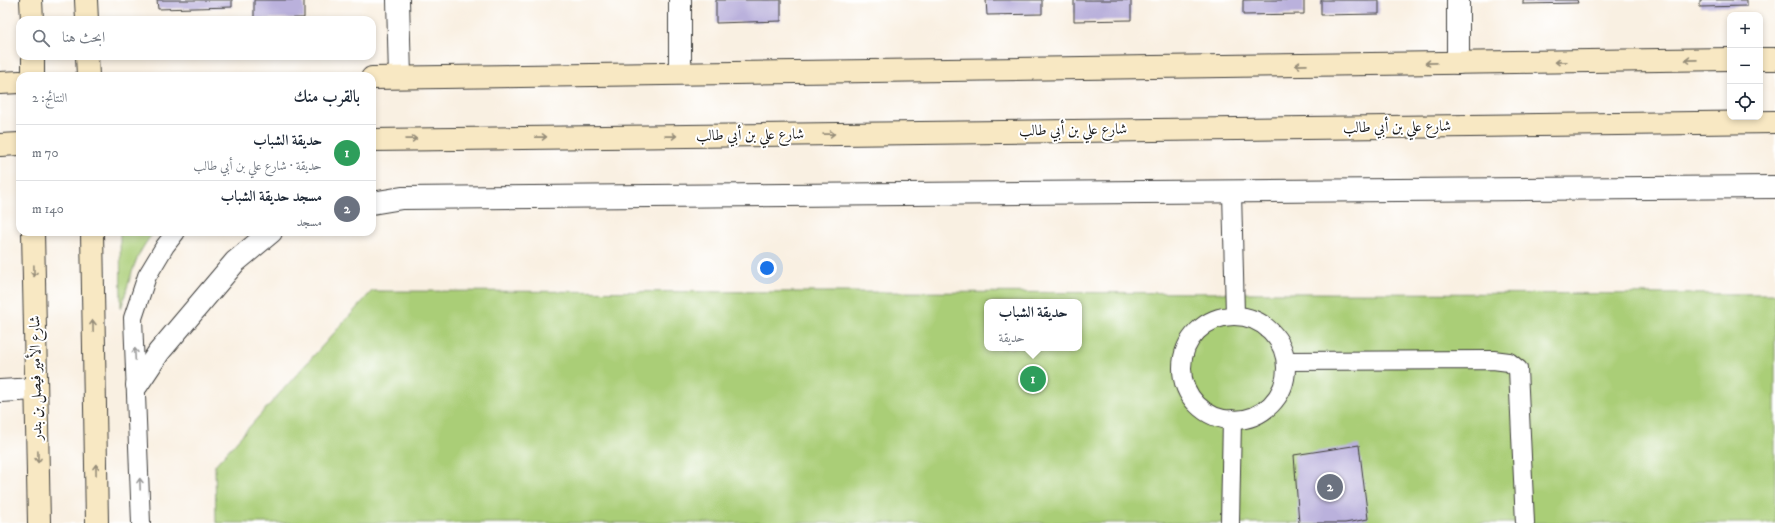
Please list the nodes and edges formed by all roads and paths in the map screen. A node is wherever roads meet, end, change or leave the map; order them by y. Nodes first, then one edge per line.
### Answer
1 (32, 0) edge
2 (86, 0) edge
3 (398, 0) edge
4 (680, 0) edge
5 (1458, 0) edge
6 (32, 16) edge
7 (87, 16) edge
8 (1727, 59) edge
9 (1763, 59) edge
10 (1775, 59) edge
11 (1458, 63) junction
12 (680, 73) junction
13 (16, 77) edge
14 (400, 77) junction
15 (376, 78) edge
16 (0, 83) edge
17 (1775, 122) edge
18 (376, 140) edge
19 (16, 144) edge
20 (0, 145) edge
21 (1775, 187) edge
22 (1232, 192) junction
23 (376, 202) edge
24 (33, 236) edge
25 (92, 236) edge
26 (173, 236) edge
27 (266, 236) edge
28 (1235, 315) junction
29 (1287, 361) junction
30 (137, 386) junction
31 (36, 389) junction
32 (0, 391) edge
33 (1232, 419) junction
34 (39, 523) edge
35 (97, 523) edge
36 (141, 523) edge
37 (1230, 523) edge
38 (1525, 523) edge

1 - 6 street
2 - 7 street
3 - 14 street
4 - 12 street
5 - 11 street
8 -> 11 street
9 - 10 street
11 -> 12 street
12 - 14 street
13 - 16 street
14 - 15 street
18 -> 17 street, شارع علي بن أبي طالب
19 - 20 street
21 - 22 street
22 - 23 street
22 - 28 lane
24 -> 31 street, شارع الأمير فيصل بن بندر
35 -> 25 street
30 -> 26 lane
27 - 30 street
28 - 29 lane
28 - 33 lane
29 - 33 lane
29 - 38 lane
36 -> 30 lane
31 - 32 street
31 -> 34 street, شارع الأمير فيصل بن بندر
33 - 37 lane

